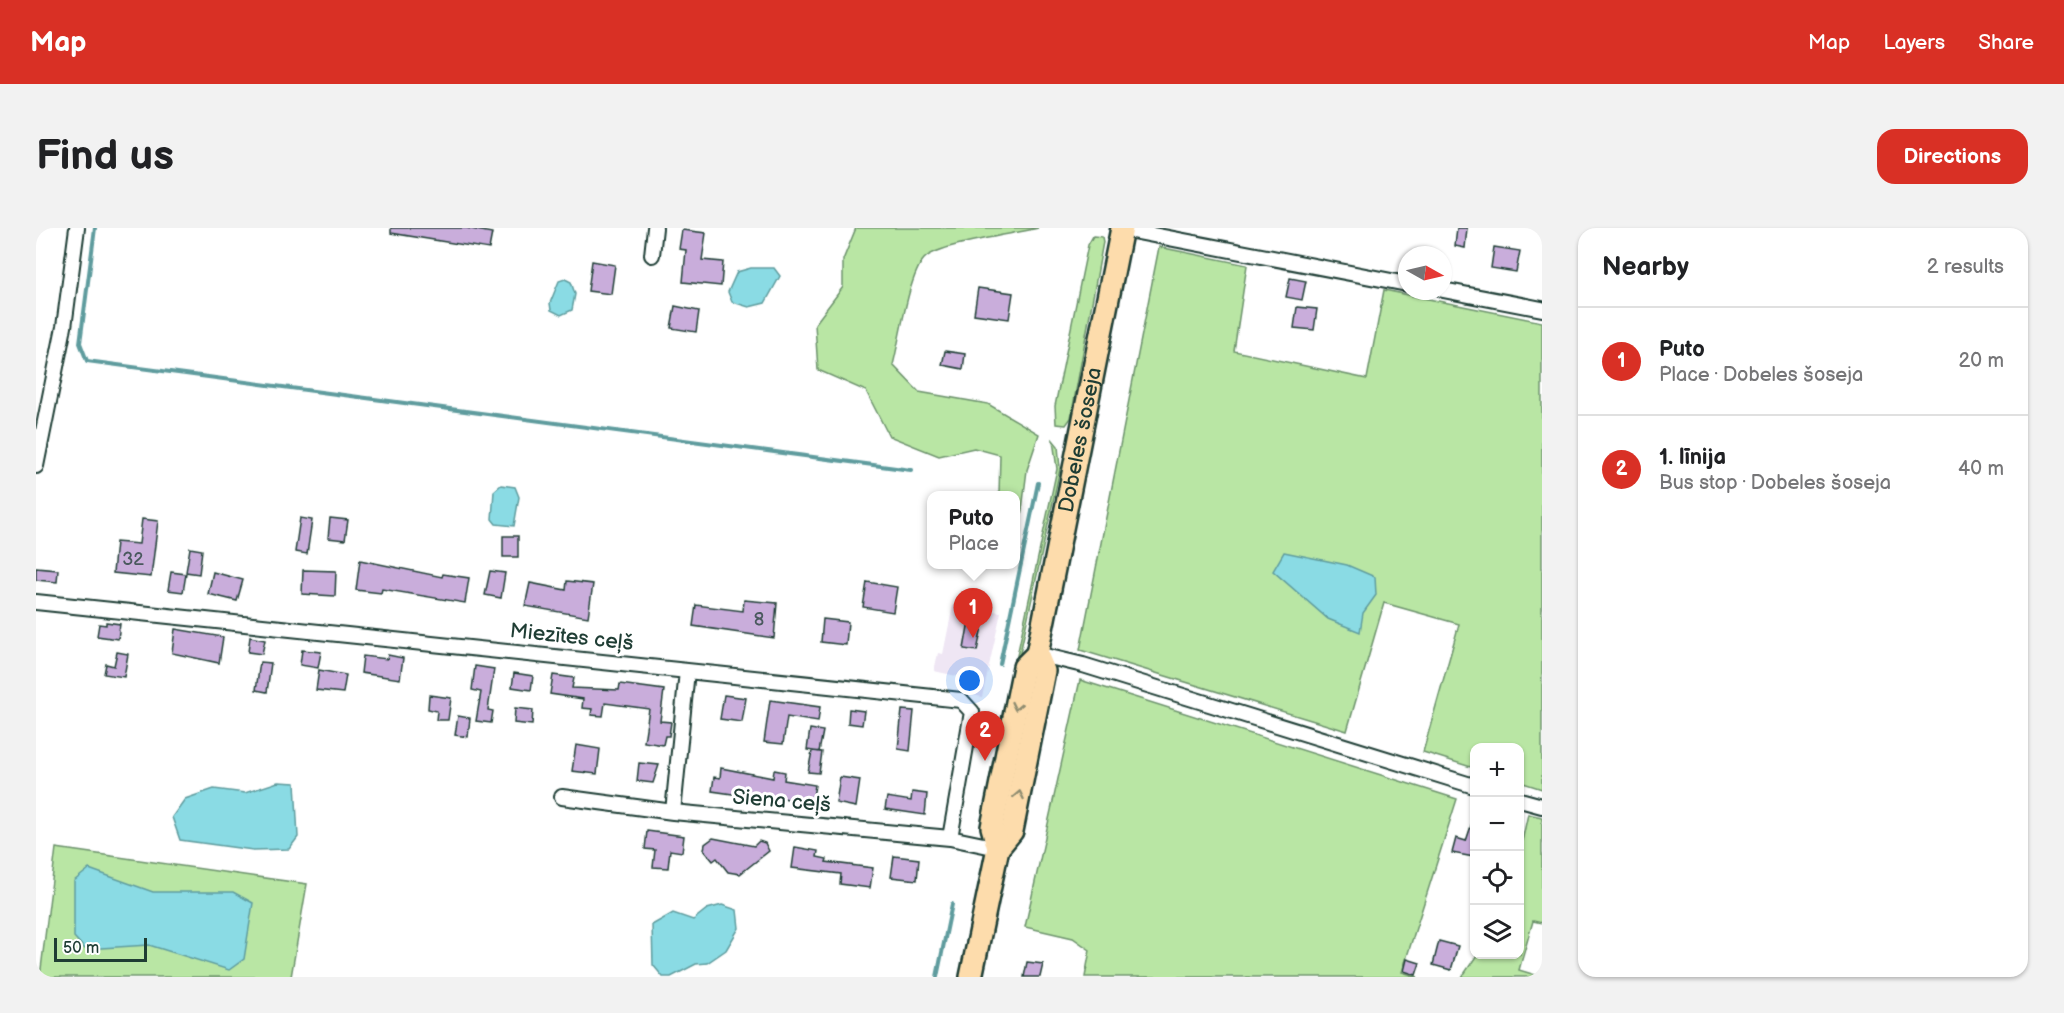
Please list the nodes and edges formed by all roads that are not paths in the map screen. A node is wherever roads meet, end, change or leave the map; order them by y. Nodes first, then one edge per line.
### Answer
1 (77, 228) edge
2 (655, 228) edge
3 (1122, 228) edge
4 (652, 255) dead end
5 (1398, 282) edge
6 (1452, 292) edge
7 (1542, 309) edge
8 (36, 466) edge
9 (36, 602) edge
10 (1037, 654) junction
11 (687, 670) junction
12 (1470, 785) edge
13 (562, 797) dead end
14 (1524, 801) edge
15 (1542, 806) edge
16 (673, 812) junction
17 (950, 838) junction
18 (998, 848) junction
19 (971, 977) edge

1 - 8 street
2 - 4 street
3 - 5 street
3 - 10 main road, Dobeles šoseja
6 - 7 street
9 - 11 street, Miezītes ceļš
10 - 12 street
10 - 18 main road, Dobeles šoseja
11 - 16 street
11 - 17 street, Miezītes ceļš
13 - 16 street, Siena ceļš
14 - 15 street
16 - 17 street, Siena ceļš
17 - 18 street, Siena ceļš
18 - 19 main road, Dobeles šoseja

